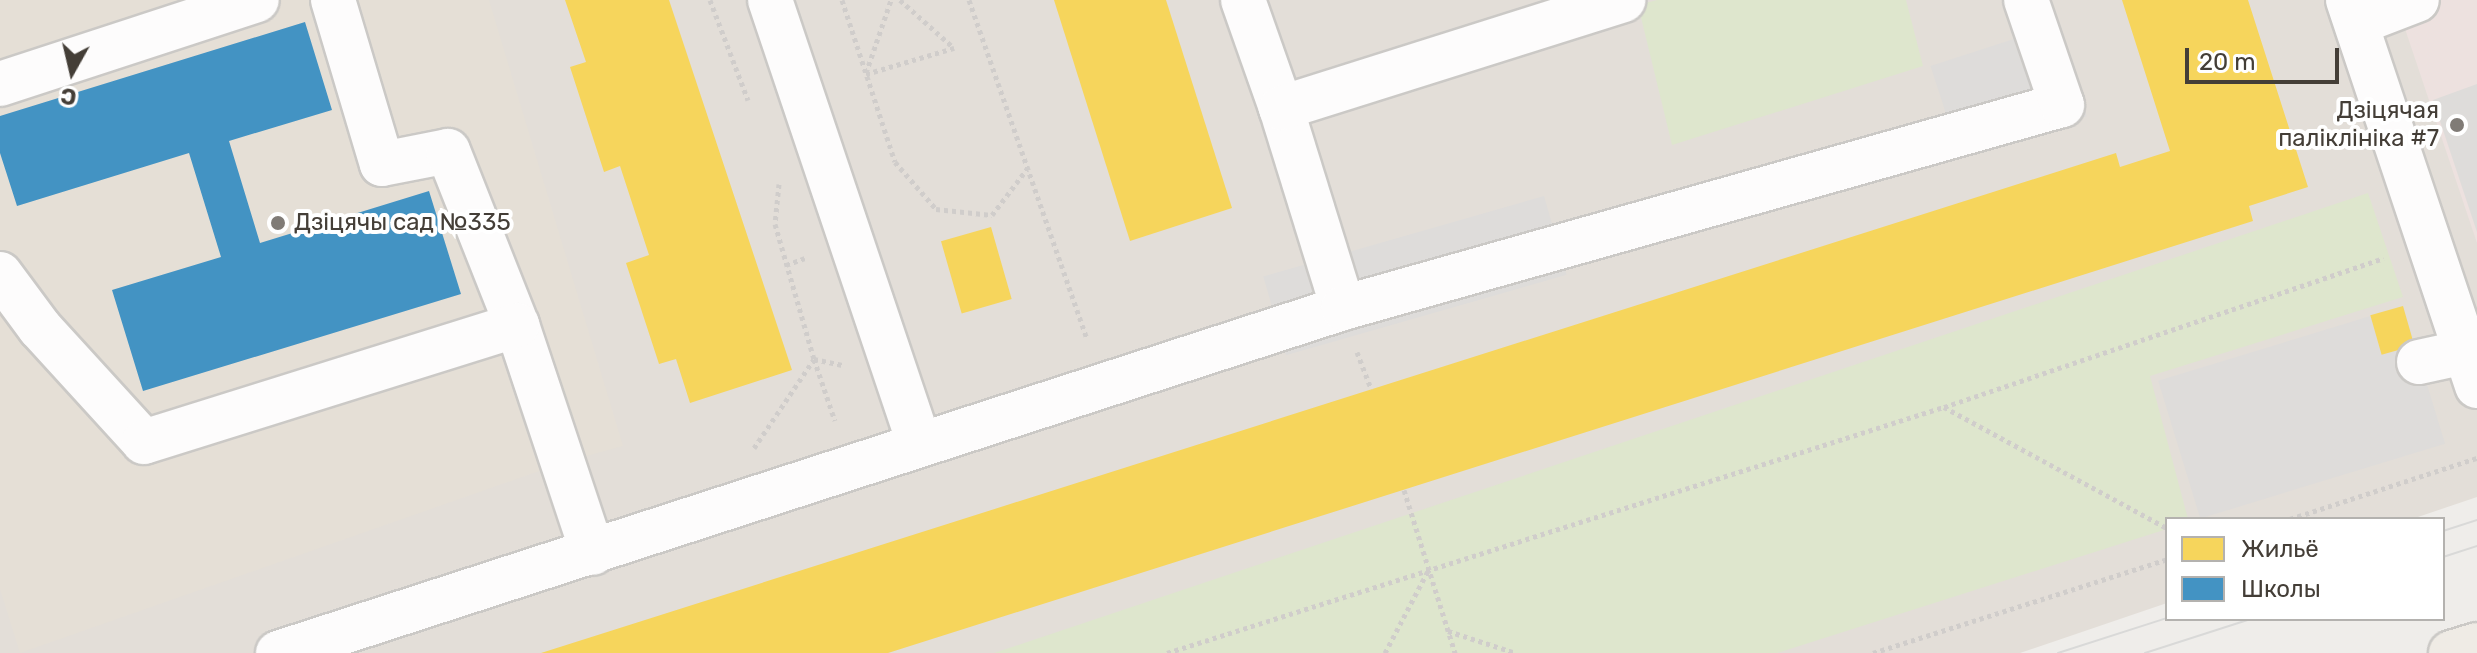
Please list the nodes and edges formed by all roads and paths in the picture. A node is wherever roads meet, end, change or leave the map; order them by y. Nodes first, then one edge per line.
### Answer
1 (257, 0) edge
2 (333, 0) edge
3 (710, 0) edge
4 (770, 0) edge
5 (842, 0) edge
6 (891, 0) edge
7 (900, 0) edge
8 (969, 0) edge
9 (1243, 0) edge
10 (1623, 0) edge
11 (2026, 0) edge
12 (2417, 0) edge
13 (2353, 12) edge
14 (866, 74) junction
15 (0, 84) edge
16 (749, 103) dead end
17 (1281, 108) junction
18 (1027, 168) junction
19 (779, 177) dead end
20 (2429, 242) junction
21 (0, 274) edge
22 (1343, 308) junction
23 (517, 325) junction
24 (814, 359) junction
25 (2419, 362) dead end
26 (2471, 369) edge
27 (897, 377) junction
28 (1103, 385) junction
29 (1944, 407) junction
30 (919, 444) junction
31 (752, 450) dead end
32 (2477, 458) edge
33 (848, 468) junction
34 (1404, 490) dead end
35 (2296, 517) edge
36 (2165, 527) edge
37 (593, 553) junction
38 (2165, 560) edge
39 (1429, 569) junction
40 (1448, 631) junction
41 (2477, 645) edge
42 (278, 653) edge
43 (1167, 653) edge
44 (1385, 653) edge
45 (1455, 653) edge
46 (1516, 653) edge
47 (1873, 653) edge
48 (2451, 653) edge

1 - 15 lane
2 - 23 lane
3 - 16 path
4 - 27 lane
5 - 14 path
6 - 14 path
7 - 14 path
8 - 18 path
9 - 17 lane
10 - 17 lane
11 - 22 lane
12 - 13 lane
13 - 20 lane
14 - 18 path
17 - 22 lane
18 - 28 path
19 - 24 path
20 - 26 lane
20 - 29 path
21 - 23 lane
22 - 28 lane
23 - 37 lane
24 - 27 path
24 - 31 path
24 - 33 path
25 - 26 lane
27 - 30 lane
28 - 30 lane
29 - 36 path
29 - 39 path
30 - 33 lane
32 - 35 path
33 - 37 lane
34 - 39 path
37 - 42 lane
38 - 47 path
39 - 40 path
39 - 43 path
39 - 44 path
40 - 45 path
40 - 46 path
41 - 48 main road

